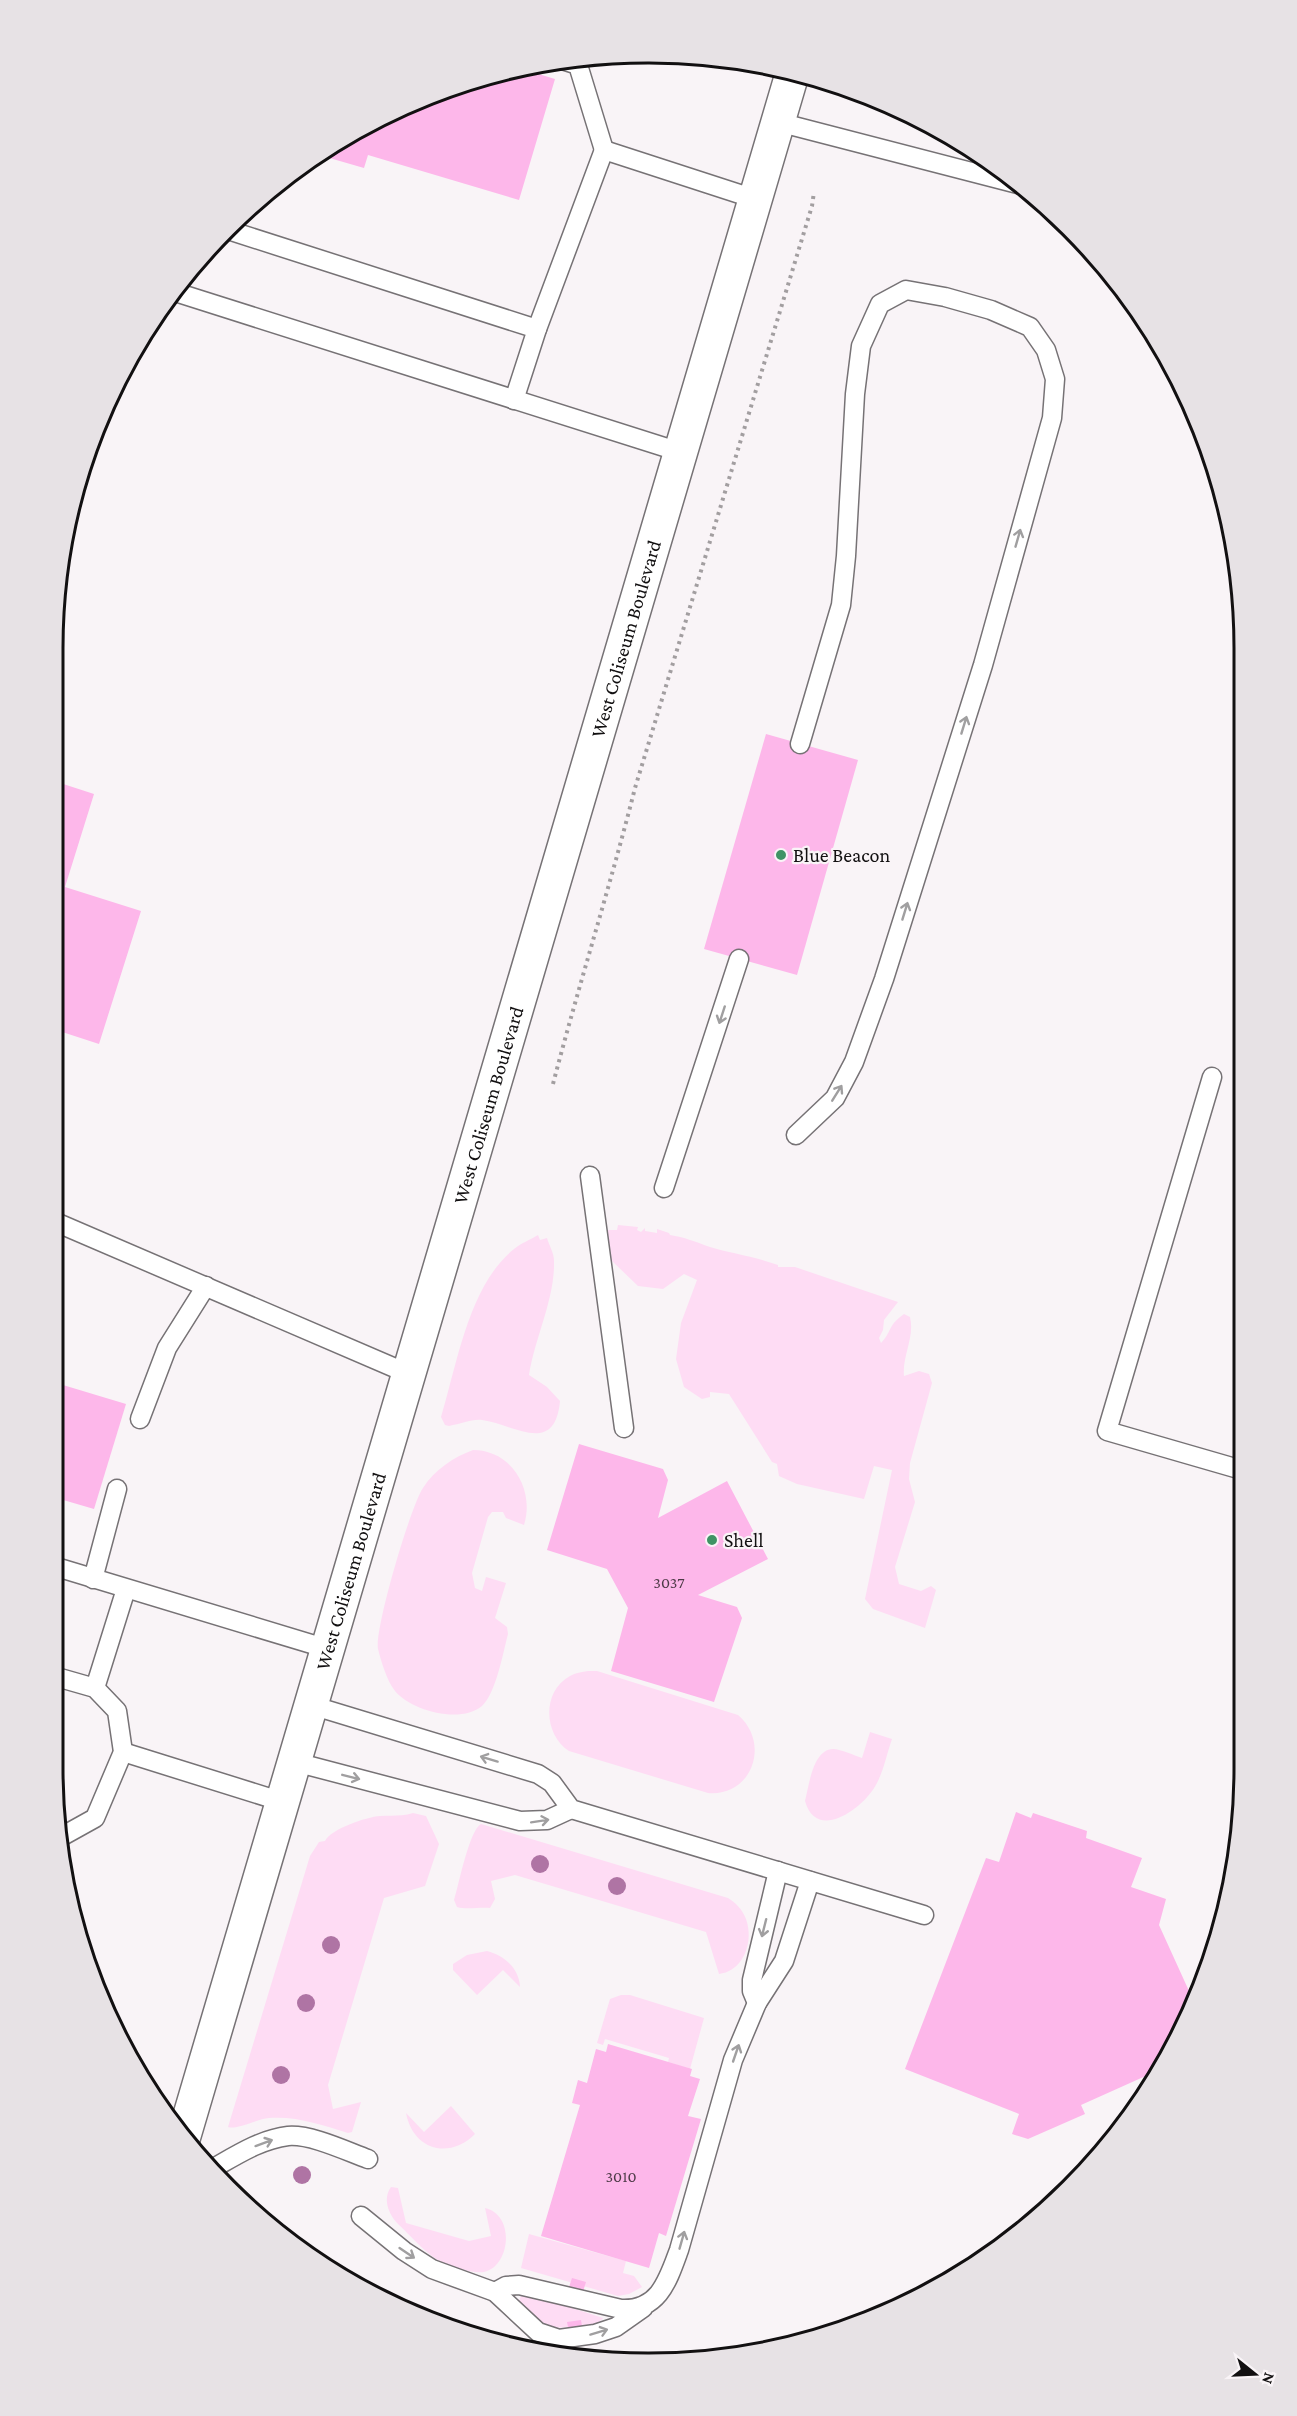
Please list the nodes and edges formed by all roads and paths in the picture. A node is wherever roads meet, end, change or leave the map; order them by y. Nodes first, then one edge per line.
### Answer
1 (579, 67) edge
2 (790, 81) edge
3 (778, 122) junction
4 (604, 150) junction
5 (998, 179) edge
6 (814, 192) dead end
7 (755, 199) junction
8 (236, 232) edge
9 (182, 294) edge
10 (537, 329) junction
11 (514, 400) junction
12 (680, 452) junction
13 (800, 744) dead end
14 (739, 959) dead end
15 (1212, 1077) dead end
16 (553, 1083) dead end
17 (796, 1135) dead end
18 (590, 1176) dead end
19 (664, 1188) dead end
20 (63, 1225) edge
21 (206, 1286) junction
22 (409, 1374) junction
23 (140, 1419) dead end
24 (624, 1428) dead end
25 (1234, 1468) edge
26 (117, 1489) dead end
27 (63, 1569) edge
28 (93, 1579) junction
29 (126, 1589) junction
30 (328, 1649) junction
31 (63, 1679) edge
32 (95, 1688) junction
33 (311, 1705) junction
34 (123, 1752) junction
35 (294, 1762) junction
36 (283, 1802) junction
37 (571, 1809) junction
38 (67, 1834) edge
39 (778, 1871) junction
40 (810, 1881) junction
41 (924, 1915) dead end
42 (758, 2004) junction
43 (187, 2127) edge
44 (368, 2159) dead end
45 (219, 2166) edge
46 (361, 2216) dead end
47 (495, 2292) junction
48 (648, 2304) junction

1 - 4 lane
2 - 3 main road, West Coliseum Boulevard
3 - 5 lane
3 - 7 main road, West Coliseum Boulevard
4 - 7 lane
4 - 10 lane
6 - 16 path
7 - 12 main road, West Coliseum Boulevard
8 - 10 lane
9 - 11 lane
10 - 11 lane
11 - 12 lane
12 - 22 main road, West Coliseum Boulevard
17 -> 13 lane
14 -> 19 lane
15 - 25 lane
18 - 24 lane
20 - 21 lane
21 - 22 lane
21 - 23 lane
22 - 30 main road, West Coliseum Boulevard
26 - 28 lane
27 - 28 lane
28 - 29 lane
29 - 30 lane
29 - 32 lane
30 - 33 main road, West Coliseum Boulevard
31 - 32 lane
32 - 34 lane
33 - 35 main road, West Coliseum Boulevard
37 -> 33 lane
34 - 36 lane
34 - 38 lane
35 - 36 main road, West Coliseum Boulevard
35 -> 37 lane
36 - 43 main road, West Coliseum Boulevard
37 - 39 lane
39 - 40 lane
39 -> 42 lane
40 - 41 lane
40 - 42 lane
48 -> 42 lane
45 -> 44 lane
46 -> 47 lane
47 - 48 lane
47 -> 48 lane

